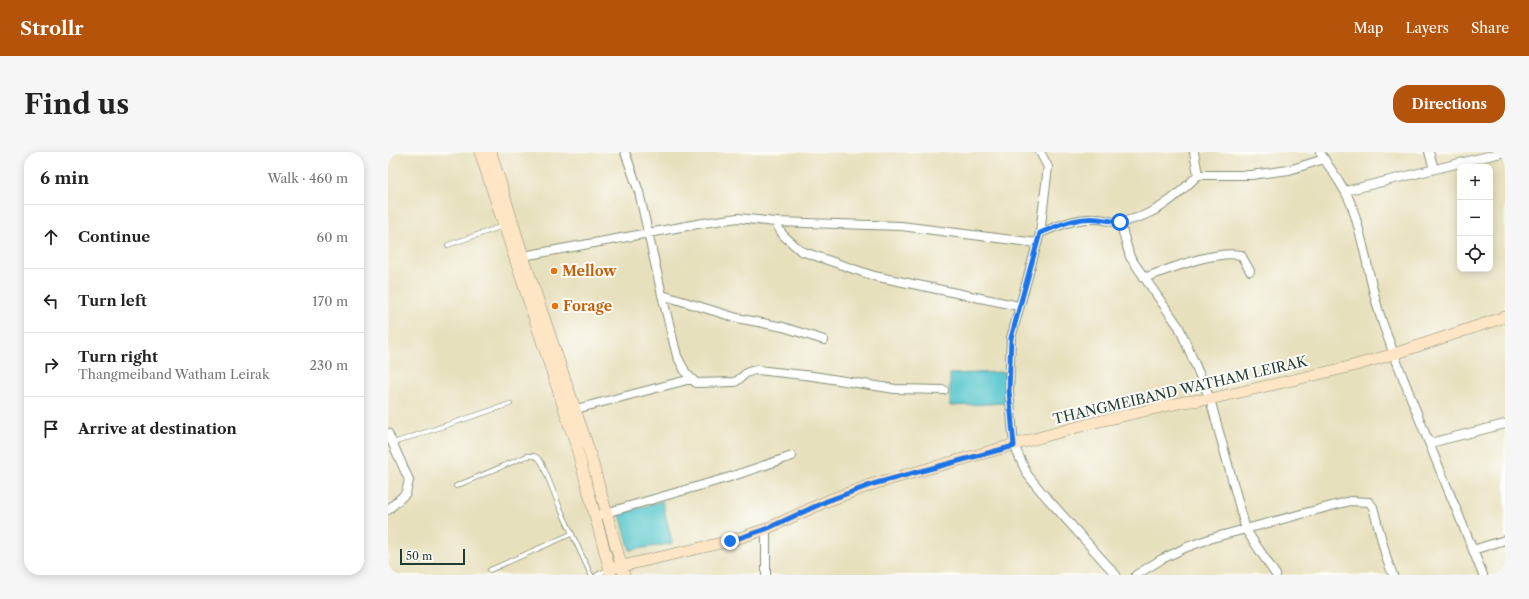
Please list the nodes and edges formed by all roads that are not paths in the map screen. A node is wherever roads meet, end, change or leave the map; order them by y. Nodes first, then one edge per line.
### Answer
1 (480, 152) edge
2 (490, 152) edge
3 (625, 152) edge
4 (1040, 152) edge
5 (1194, 152) edge
6 (1429, 152) edge
7 (1505, 152) edge
8 (1322, 156) edge
9 (1434, 169) junction
10 (1198, 175) junction
11 (1345, 191) junction
12 (775, 222) junction
13 (1120, 222) junction
14 (503, 226) junction
15 (1040, 233) junction
16 (648, 234) junction
17 (1037, 243) junction
18 (448, 244) dead end
19 (518, 257) junction
20 (1250, 271) dead end
21 (1144, 278) junction
22 (662, 295) junction
23 (1019, 306) junction
24 (1505, 317) edge
25 (824, 340) dead end
26 (1394, 354) junction
27 (691, 379) junction
28 (944, 390) dead end
29 (1210, 399) junction
30 (510, 404) dead end
31 (576, 409) junction
32 (1505, 424) edge
33 (388, 433) edge
34 (393, 443) junction
35 (1430, 443) junction
36 (1014, 446) junction
37 (792, 456) dead end
38 (456, 486) dead end
39 (388, 510) edge
40 (608, 512) junction
41 (595, 516) junction
42 (766, 529) junction
43 (1246, 530) junction
44 (571, 534) junction
45 (1505, 540) edge
46 (1473, 550) junction
47 (490, 570) dead end
48 (623, 570) edge
49 (610, 572) edge
50 (591, 575) edge
51 (597, 575) edge
52 (766, 575) edge
53 (1116, 575) edge
54 (1136, 575) edge
55 (1276, 575) edge
56 (1393, 575) edge
57 (1483, 575) edge

1 - 14 street
2 - 19 street
3 - 16 street
4 - 15 street
5 - 10 street
6 - 9 street
7 - 9 street
8 - 10 street
8 - 11 street
9 - 11 street
10 - 13 street
11 - 26 street
12 - 16 street
12 - 17 street
12 - 23 street
13 - 15 street
13 - 21 street
14 - 18 lane
14 - 19 street
15 - 17 street
16 - 19 street
16 - 22 street
17 - 23 street
19 - 31 street
19 - 41 street
20 - 21 street
21 - 29 street
22 - 25 street
22 - 27 street
23 - 36 street
24 - 26 street, THANGMEIBAND WATHAM LEIRAK
26 - 29 street, THANGMEIBAND WATHAM LEIRAK
26 - 35 street
27 - 28 street
27 - 31 street
29 - 36 street, THANGMEIBAND WATHAM LEIRAK
29 - 43 street
30 - 34 lane
31 - 40 street
32 - 35 street
33 - 34 street
34 - 39 street
35 - 46 street
36 - 42 street, THANGMEIBAND WATHAM LEIRAK
36 - 53 street
37 - 40 street
38 - 44 lane
40 - 41 street
40 - 48 street
41 - 49 street
42 - 48 street, THANGMEIBAND WATHAM LEIRAK
42 - 52 street
43 - 54 street
43 - 55 street
43 - 56 street
44 - 47 lane
44 - 50 lane
45 - 46 street
46 - 57 street
48 - 49 street, THANGMEIBAND WATHAM LEIRAK
49 - 51 lane

